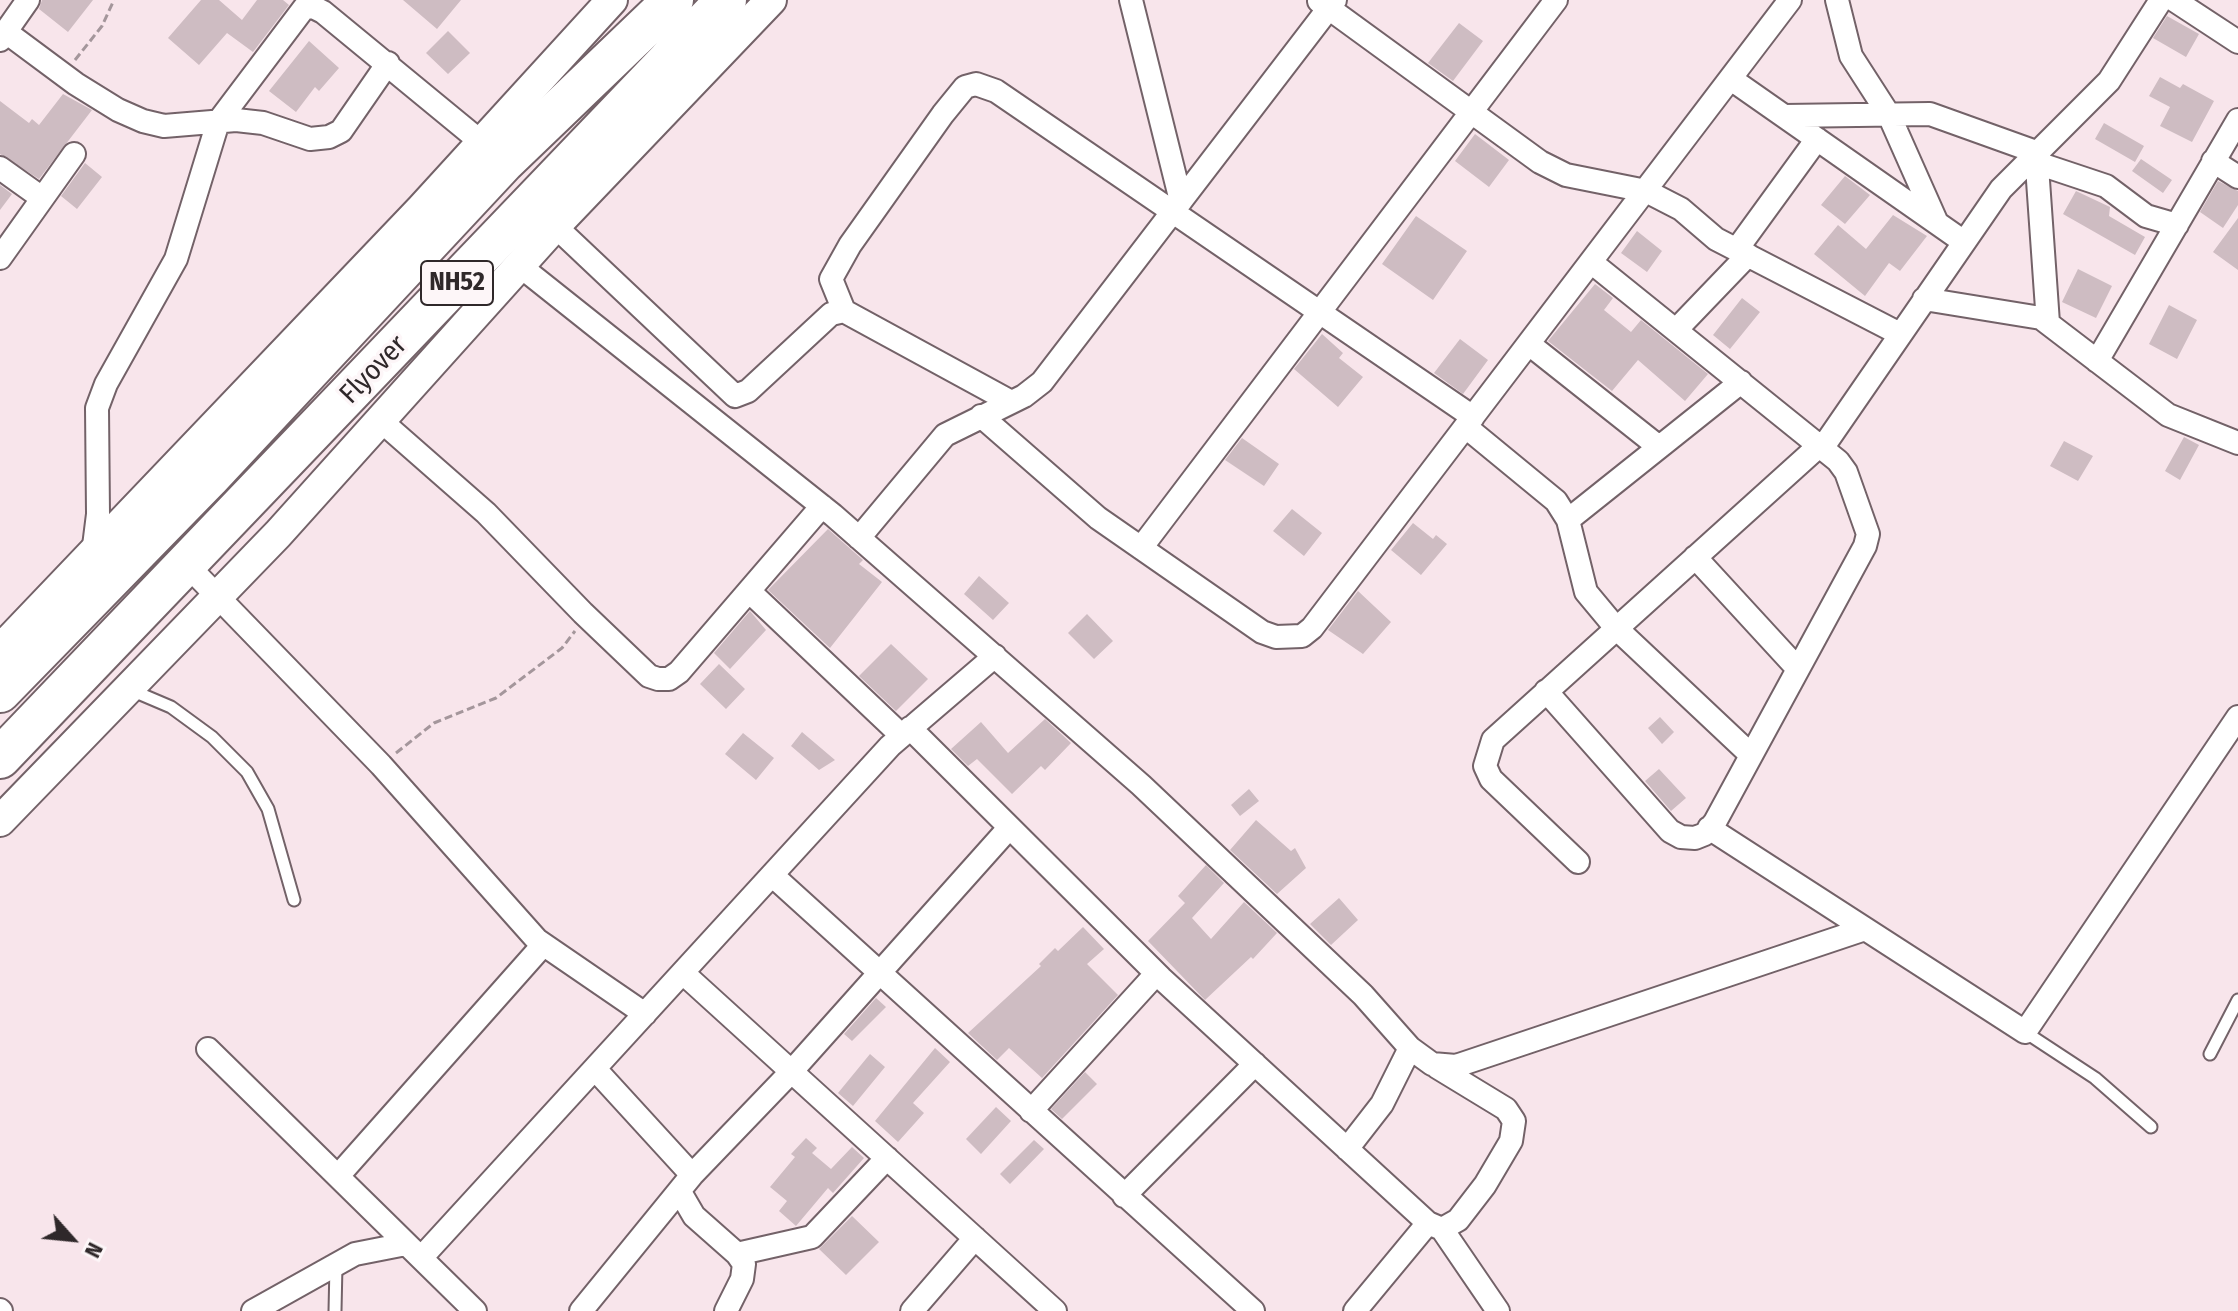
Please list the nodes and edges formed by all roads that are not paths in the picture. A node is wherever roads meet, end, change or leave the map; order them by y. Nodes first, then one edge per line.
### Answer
1 (28, 0) edge
2 (612, 0) edge
3 (673, 0) edge
4 (726, 0) edge
5 (771, 0) edge
6 (1131, 0) edge
7 (1556, 0) edge
8 (1790, 0) edge
9 (1837, 0) edge
10 (2161, 0) edge
11 (2174, 0) edge
12 (1327, 3) edge
13 (3, 36) edge
14 (2238, 42) edge
15 (388, 63) junction
16 (1731, 79) junction
17 (1473, 113) junction
18 (1889, 115) junction
19 (1784, 116) junction
20 (2238, 120) edge
21 (218, 122) junction
22 (1817, 139) junction
23 (493, 152) junction
24 (74, 154) dead end
25 (2037, 158) junction
26 (2213, 161) junction
27 (0, 168) edge
28 (2238, 177) edge
29 (1646, 191) junction
30 (42, 198) junction
31 (1177, 206) junction
32 (1937, 223) junction
33 (2177, 225) junction
34 (555, 226) junction
35 (1964, 242) junction
36 (1742, 252) junction
37 (0, 258) edge
38 (1591, 262) junction
39 (520, 266) junction
40 (1924, 299) junction
41 (844, 311) junction
42 (1321, 312) junction
43 (2048, 323) junction
44 (1676, 330) junction
45 (1900, 334) junction
46 (1529, 344) junction
47 (2097, 361) junction
48 (1741, 382) junction
49 (1011, 402) junction
50 (981, 416) junction
51 (380, 420) junction
52 (1470, 422) junction
53 (2238, 443) edge
54 (1822, 446) junction
55 (1659, 447) junction
56 (822, 506) junction
57 (1568, 520) junction
58 (859, 538) junction
59 (1141, 548) junction
60 (93, 554) junction
61 (1695, 557) junction
62 (188, 566) junction
63 (749, 591) junction
64 (218, 596) junction
65 (1616, 628) junction
66 (0, 650) edge
67 (995, 656) junction
68 (1798, 669) junction
69 (130, 689) junction
70 (1546, 691) junction
71 (0, 692) edge
72 (2238, 717) edge
73 (905, 732) junction
74 (1751, 755) junction
75 (0, 758) edge
76 (0, 821) edge
77 (1009, 828) junction
78 (1709, 828) junction
79 (1578, 862) dead end
80 (772, 875) junction
81 (294, 900) dead end
82 (1865, 929) junction
83 (543, 945) junction
84 (683, 973) junction
85 (879, 973) junction
86 (1156, 974) junction
87 (2238, 1000) edge
88 (645, 1014) junction
89 (2025, 1032) junction
90 (1410, 1048) junction
91 (208, 1049) dead end
92 (2210, 1054) dead end
93 (1255, 1064) junction
94 (1432, 1064) junction
95 (595, 1069) junction
96 (791, 1072) junction
97 (1031, 1111) junction
98 (2151, 1127) dead end
99 (1347, 1149) junction
100 (887, 1158) junction
101 (338, 1176) junction
102 (686, 1183) junction
103 (1124, 1196) junction
104 (1435, 1226) junction
105 (975, 1238) junction
106 (414, 1251) junction
107 (737, 1254) junction
108 (336, 1265) junction
109 (1034, 1302) edge
110 (253, 1311) edge
111 (335, 1311) edge
112 (475, 1311) edge
113 (581, 1311) edge
114 (726, 1311) edge
115 (912, 1311) edge
116 (1055, 1311) edge
117 (1253, 1311) edge
118 (1355, 1311) edge
119 (1498, 1311) edge

1 - 13 street
2 - 23 main road
3 - 23 highway, NH52
4 - 62 highway, Flyover / NH52
5 - 34 main road
6 - 31 street
7 - 17 street
8 - 16 street
9 - 18 street
10 - 25 street
11 - 14 street
12 - 17 street
12 - 31 street
13 - 21 street
15 - 21 street
15 - 21 street
15 - 23 street
16 - 19 street
16 - 29 street
17 - 29 street
17 - 42 street
18 - 19 street
18 - 25 street
18 - 32 street
19 - 22 street
20 - 26 street
21 - 60 street
22 - 32 street
22 - 36 street
23 - 60 main road
23 - 71 highway, NH52
24 - 30 street
25 - 33 street
25 - 35 street
25 - 43 street
26 - 28 street
26 - 33 street
27 - 30 street
29 - 36 street
29 - 38 street
30 - 37 street
31 - 41 street
31 - 42 street
31 - 49 street
32 - 35 street
33 - 47 street
34 - 39 main road
34 - 41 street
35 - 40 street
36 - 44 street
36 - 45 street
38 - 44 street
38 - 46 street
39 - 51 main road
39 - 56 street
40 - 43 street
40 - 45 street
41 - 49 street
42 - 52 street
42 - 59 street
43 - 47 street
44 - 48 street
45 - 54 street
46 - 52 street
46 - 55 street
47 - 53 street
48 - 54 street
48 - 55 street
49 - 50 street
50 - 58 street
50 - 59 street
51 - 63 street
51 - 64 main road
52 - 57 street
52 - 59 street
54 - 61 street
54 - 68 street
55 - 57 street
56 - 58 street
56 - 63 street
57 - 65 street
58 - 67 street
60 - 66 main road
61 - 65 street
61 - 68 street
62 - 64 street
62 - 75 highway, NH52
63 - 73 street
64 - 69 main road
64 - 83 street
65 - 70 street
65 - 74 street
67 - 73 street
67 - 90 street
68 - 74 street
69 - 76 main road
69 - 81 lane
70 - 78 street
70 - 79 street
72 - 89 street
73 - 77 street
73 - 80 street
74 - 78 street
77 - 85 street
77 - 86 street
78 - 82 street
80 - 84 street
80 - 85 street
82 - 89 street
82 - 94 street
83 - 88 street
83 - 101 street
84 - 88 street
84 - 96 street
85 - 96 street
85 - 97 street
86 - 93 street
86 - 97 street
87 - 92 lane
88 - 95 street
89 - 98 lane
90 - 94 street
90 - 99 street
91 - 101 street
93 - 99 street
93 - 103 street
94 - 104 street
95 - 102 street
95 - 106 street
96 - 100 street
96 - 102 street
97 - 103 street
99 - 104 street
100 - 105 street
100 - 107 street
101 - 106 street
102 - 107 street
102 - 113 street
103 - 117 street
104 - 118 street
104 - 119 street
105 - 109 street
105 - 115 street
106 - 108 street
106 - 112 street
107 - 114 street
108 - 110 street
108 - 111 lane
109 - 116 street

